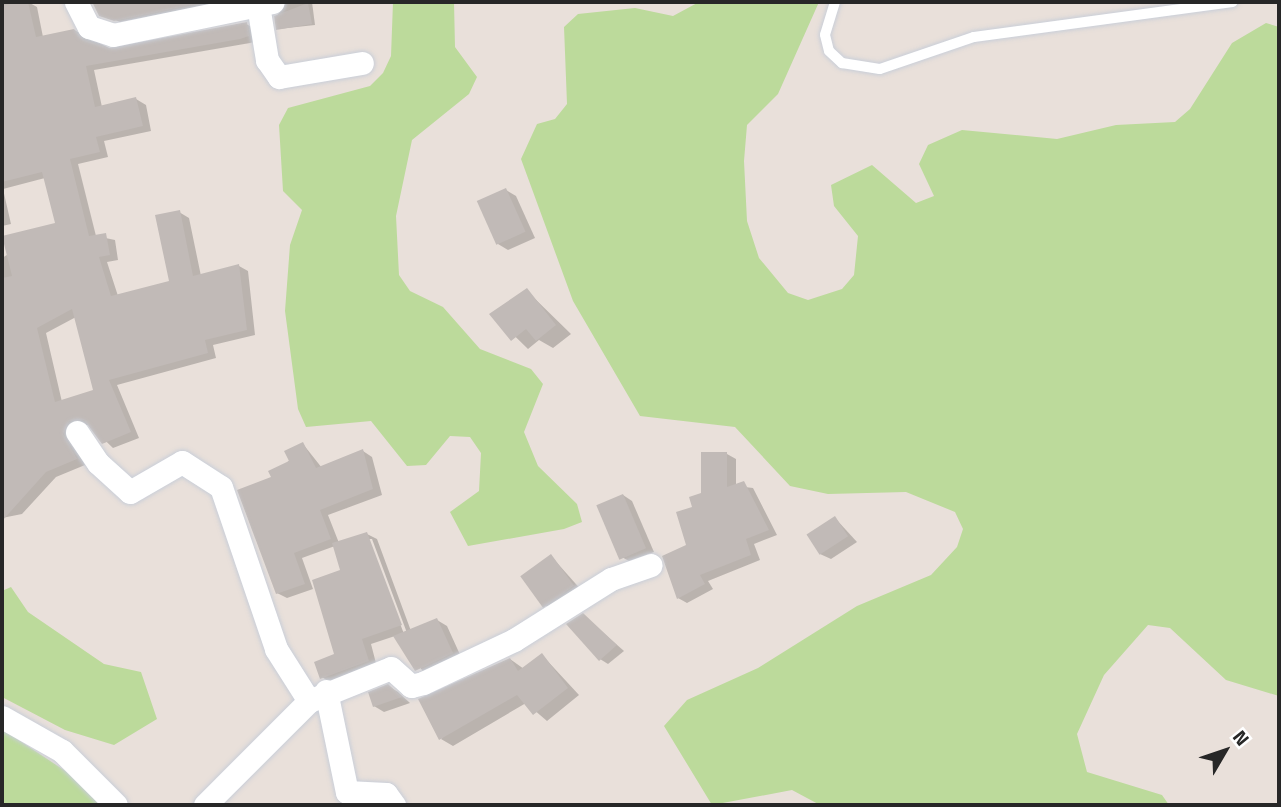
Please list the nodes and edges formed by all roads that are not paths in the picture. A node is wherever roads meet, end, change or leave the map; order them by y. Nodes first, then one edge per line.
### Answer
1 (76, 2) edge
2 (835, 2) edge
3 (1233, 2) edge
4 (266, 3) edge
5 (362, 63) dead end
6 (77, 432) dead end
7 (652, 565) dead end
8 (317, 696) junction
9 (2, 717) edge
10 (116, 805) edge
11 (205, 805) edge
12 (394, 805) edge

1 - 4 street
2 - 3 lane
4 - 5 street
6 - 8 street
7 - 8 street
8 - 11 street
8 - 12 street
9 - 10 street

